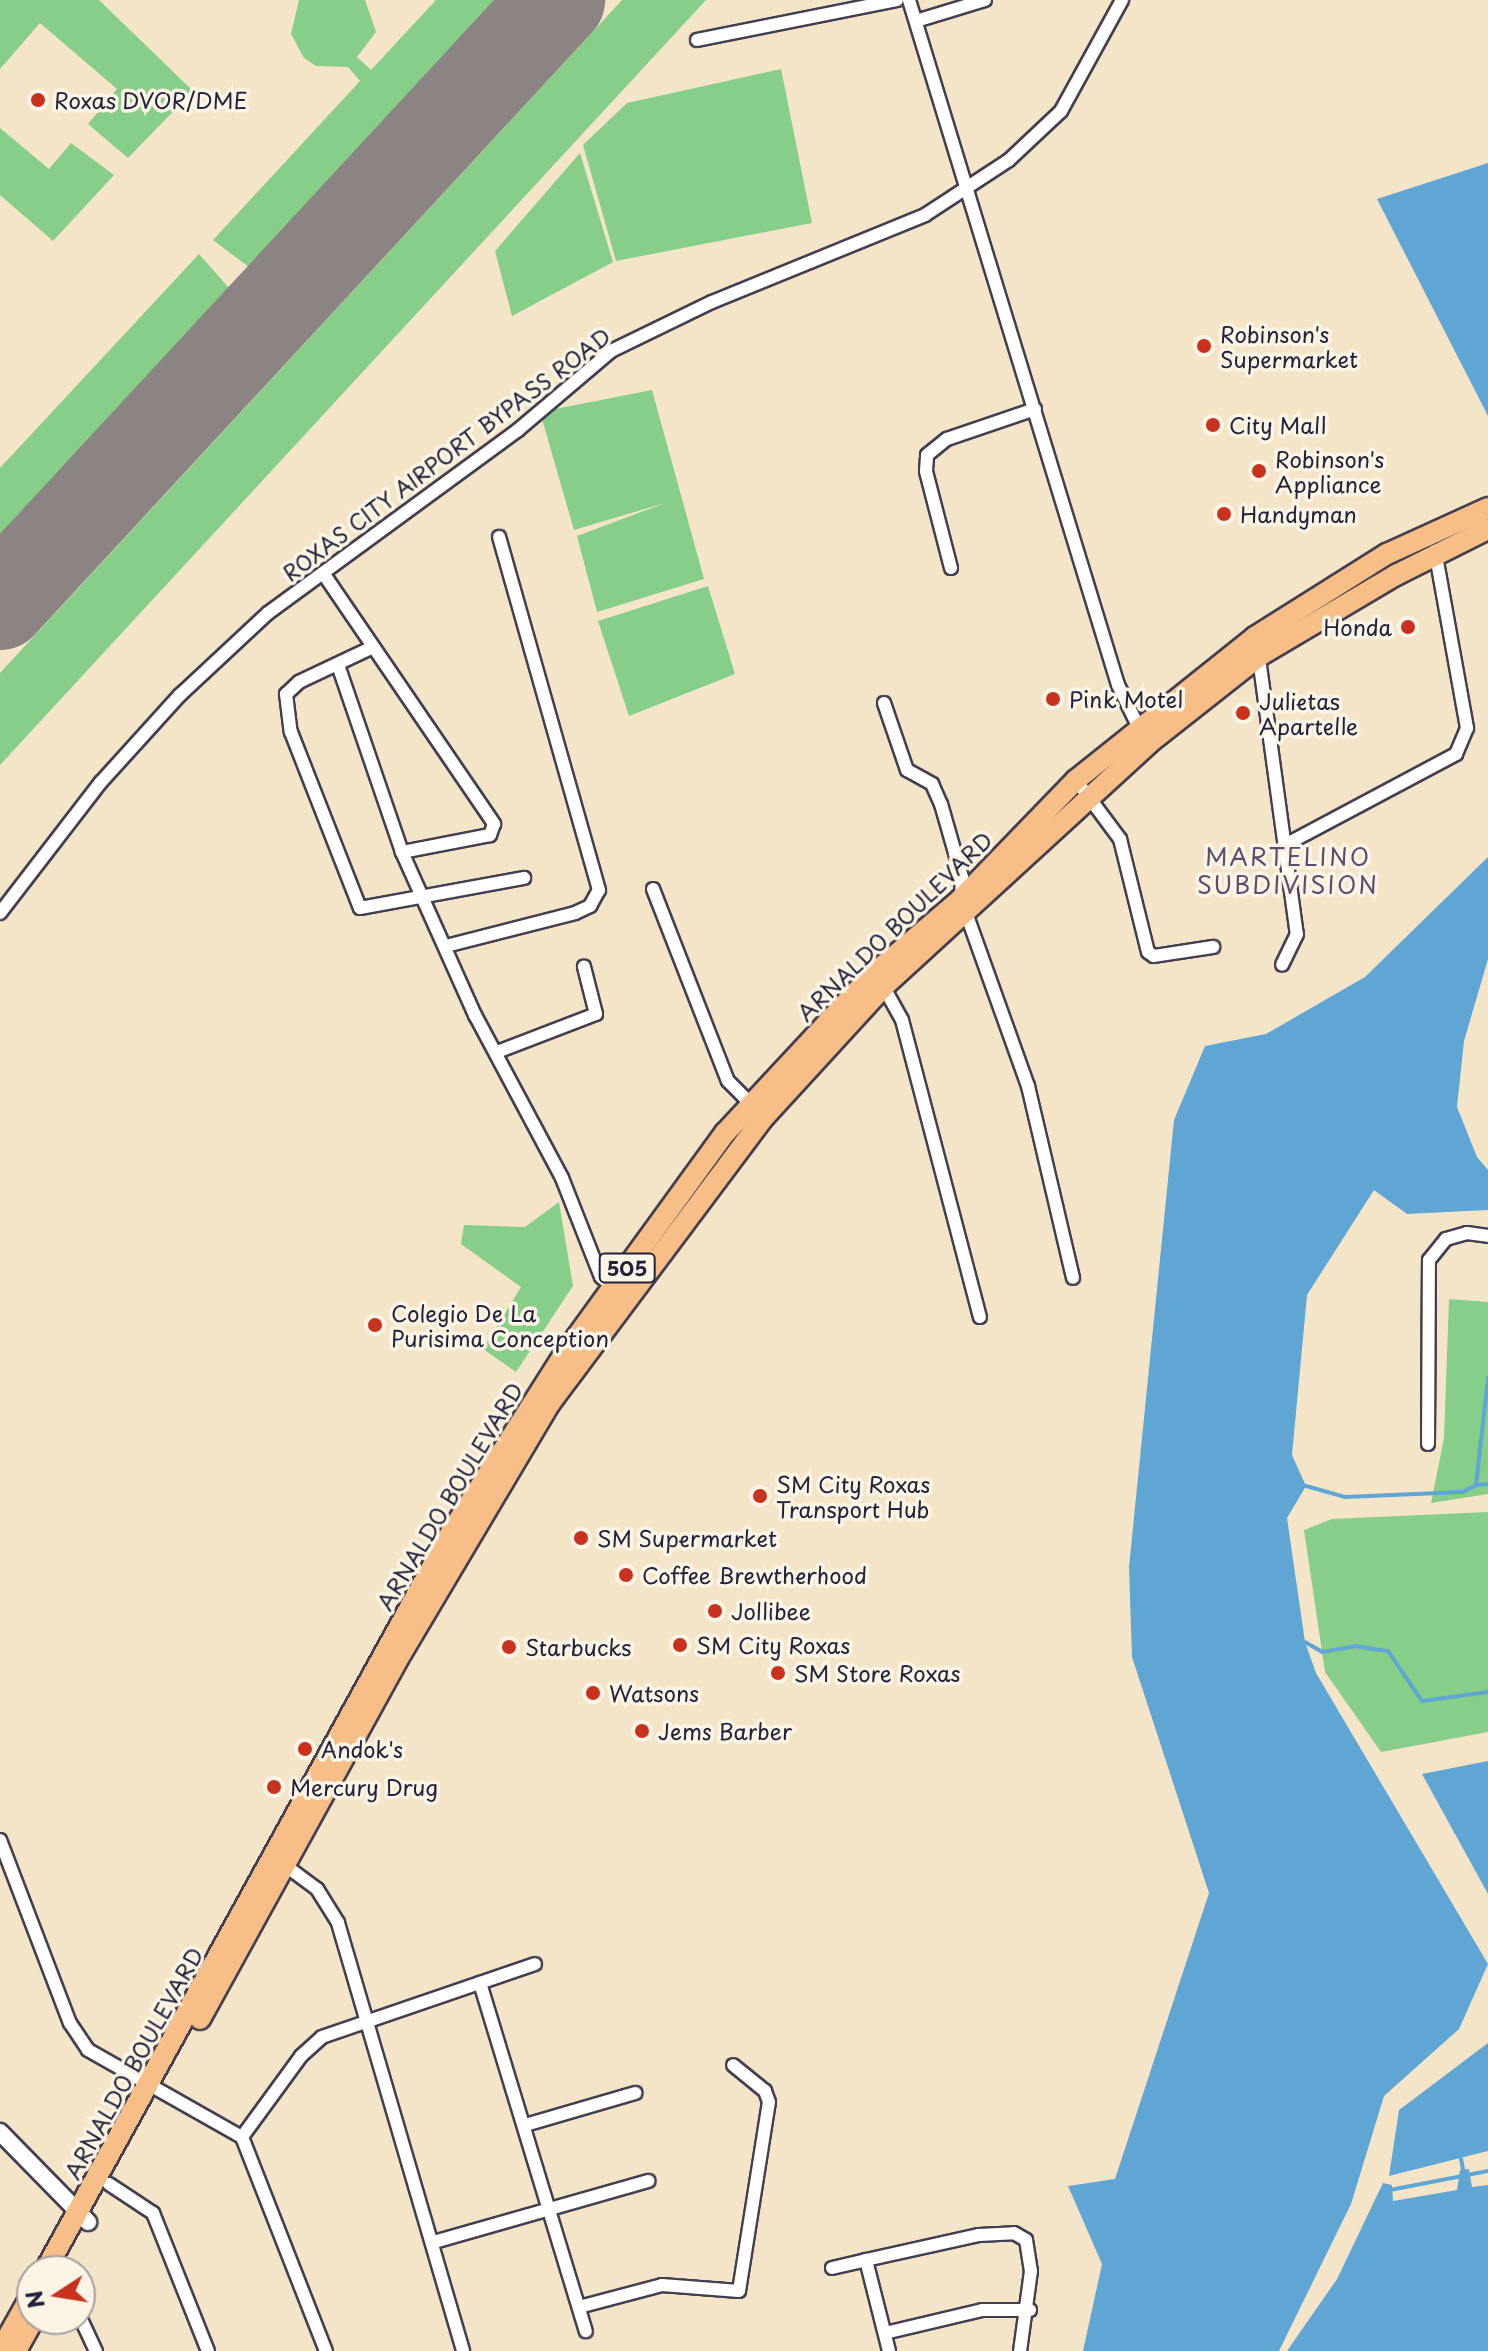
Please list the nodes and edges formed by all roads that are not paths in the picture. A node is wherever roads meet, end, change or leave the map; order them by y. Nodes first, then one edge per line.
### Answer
1 (897, 0) edge
2 (909, 0) edge
3 (985, 0) edge
4 (1122, 0) edge
5 (916, 21) junction
6 (697, 40) dead end
7 (1035, 409) junction
8 (1488, 508) edge
9 (1488, 529) edge
10 (1428, 533) junction
11 (499, 537) dead end
12 (1435, 553) junction
13 (951, 568) dead end
14 (323, 573) junction
15 (1257, 646) junction
16 (373, 647) junction
17 (338, 665) junction
18 (884, 703) dead end
19 (1144, 736) junction
20 (1082, 788) junction
21 (1285, 845) junction
22 (402, 852) junction
23 (524, 878) dead end
24 (653, 889) dead end
25 (427, 899) junction
26 (964, 904) junction
27 (0, 913) edge
28 (446, 946) junction
29 (1213, 947) dead end
30 (1282, 965) dead end
31 (584, 967) dead end
32 (878, 980) junction
33 (497, 1052) junction
34 (757, 1111) junction
35 (1488, 1236) edge
36 (1073, 1278) dead end
37 (613, 1287) junction
38 (604, 1313) junction
39 (980, 1317) dead end
40 (1428, 1444) dead end
41 (0, 1840) edge
42 (278, 1861) junction
43 (535, 1964) dead end
44 (480, 1983) junction
45 (367, 2019) junction
46 (733, 2065) dead end
47 (155, 2089) junction
48 (635, 2093) dead end
49 (525, 2125) junction
50 (0, 2132) edge
51 (242, 2137) junction
52 (648, 2181) dead end
53 (109, 2184) junction
54 (551, 2208) junction
55 (83, 2217) junction
56 (434, 2242) junction
57 (56, 2255) edge
58 (68, 2255) edge
59 (866, 2260) junction
60 (832, 2268) dead end
61 (579, 2307) junction
62 (1030, 2310) junction
63 (586, 2331) dead end
64 (885, 2333) junction
65 (208, 2351) edge
66 (326, 2351) edge
67 (463, 2351) edge
68 (889, 2351) edge
69 (1020, 2351) edge

1 - 6 street
2 - 5 street
3 - 5 street
4 - 14 street, ROXAS CITY AIRPORT BYPASS ROAD
5 - 7 street
7 - 13 street
7 - 19 street
8 - 10 highway, ARNALDO BOULEVARD / 505
9 - 12 highway, ARNALDO BOULEVARD / 505
10 - 12 street
10 - 15 highway, ARNALDO BOULEVARD / 505
11 - 28 street
12 - 15 highway, ARNALDO BOULEVARD / 505
12 - 21 street
14 - 16 street
14 - 27 street, ROXAS CITY AIRPORT BYPASS ROAD
15 - 19 highway, ARNALDO BOULEVARD / 505
15 - 21 street
16 - 17 street
16 - 22 street
17 - 22 street
17 - 25 street
18 - 26 street
19 - 20 highway, ARNALDO BOULEVARD / 505
20 - 26 highway, ARNALDO BOULEVARD / 505
20 - 29 street
21 - 30 street
22 - 25 street
23 - 25 street
24 - 34 street
25 - 28 street
26 - 32 highway, ARNALDO BOULEVARD / 505
26 - 36 street
28 - 33 street
31 - 33 street
32 - 34 highway, ARNALDO BOULEVARD / 505
32 - 39 street
33 - 37 street
34 - 37 highway, ARNALDO BOULEVARD / 505
34 - 38 highway, ARNALDO BOULEVARD / 505
35 - 40 street
37 - 38 highway, ARNALDO BOULEVARD / 505
38 - 42 highway, ARNALDO BOULEVARD / 505
41 - 47 street
42 - 45 street
42 - 47 highway, ARNALDO BOULEVARD / 505
43 - 44 street
44 - 45 street
44 - 49 street
45 - 51 street
45 - 56 street
46 - 61 street
47 - 51 street
47 - 53 highway, ARNALDO BOULEVARD / 505
47 - 55 highway, ARNALDO BOULEVARD / 505
48 - 49 street
49 - 54 street
50 - 55 street
51 - 66 street
52 - 54 street
53 - 55 highway, ARNALDO BOULEVARD / 505
53 - 65 street
54 - 56 street
54 - 61 street
55 - 57 highway, ARNALDO BOULEVARD / 505
55 - 58 highway, ARNALDO BOULEVARD / 505
56 - 67 street
59 - 60 street
59 - 62 street
59 - 64 street
61 - 63 street
62 - 64 street
62 - 69 street
64 - 68 street

